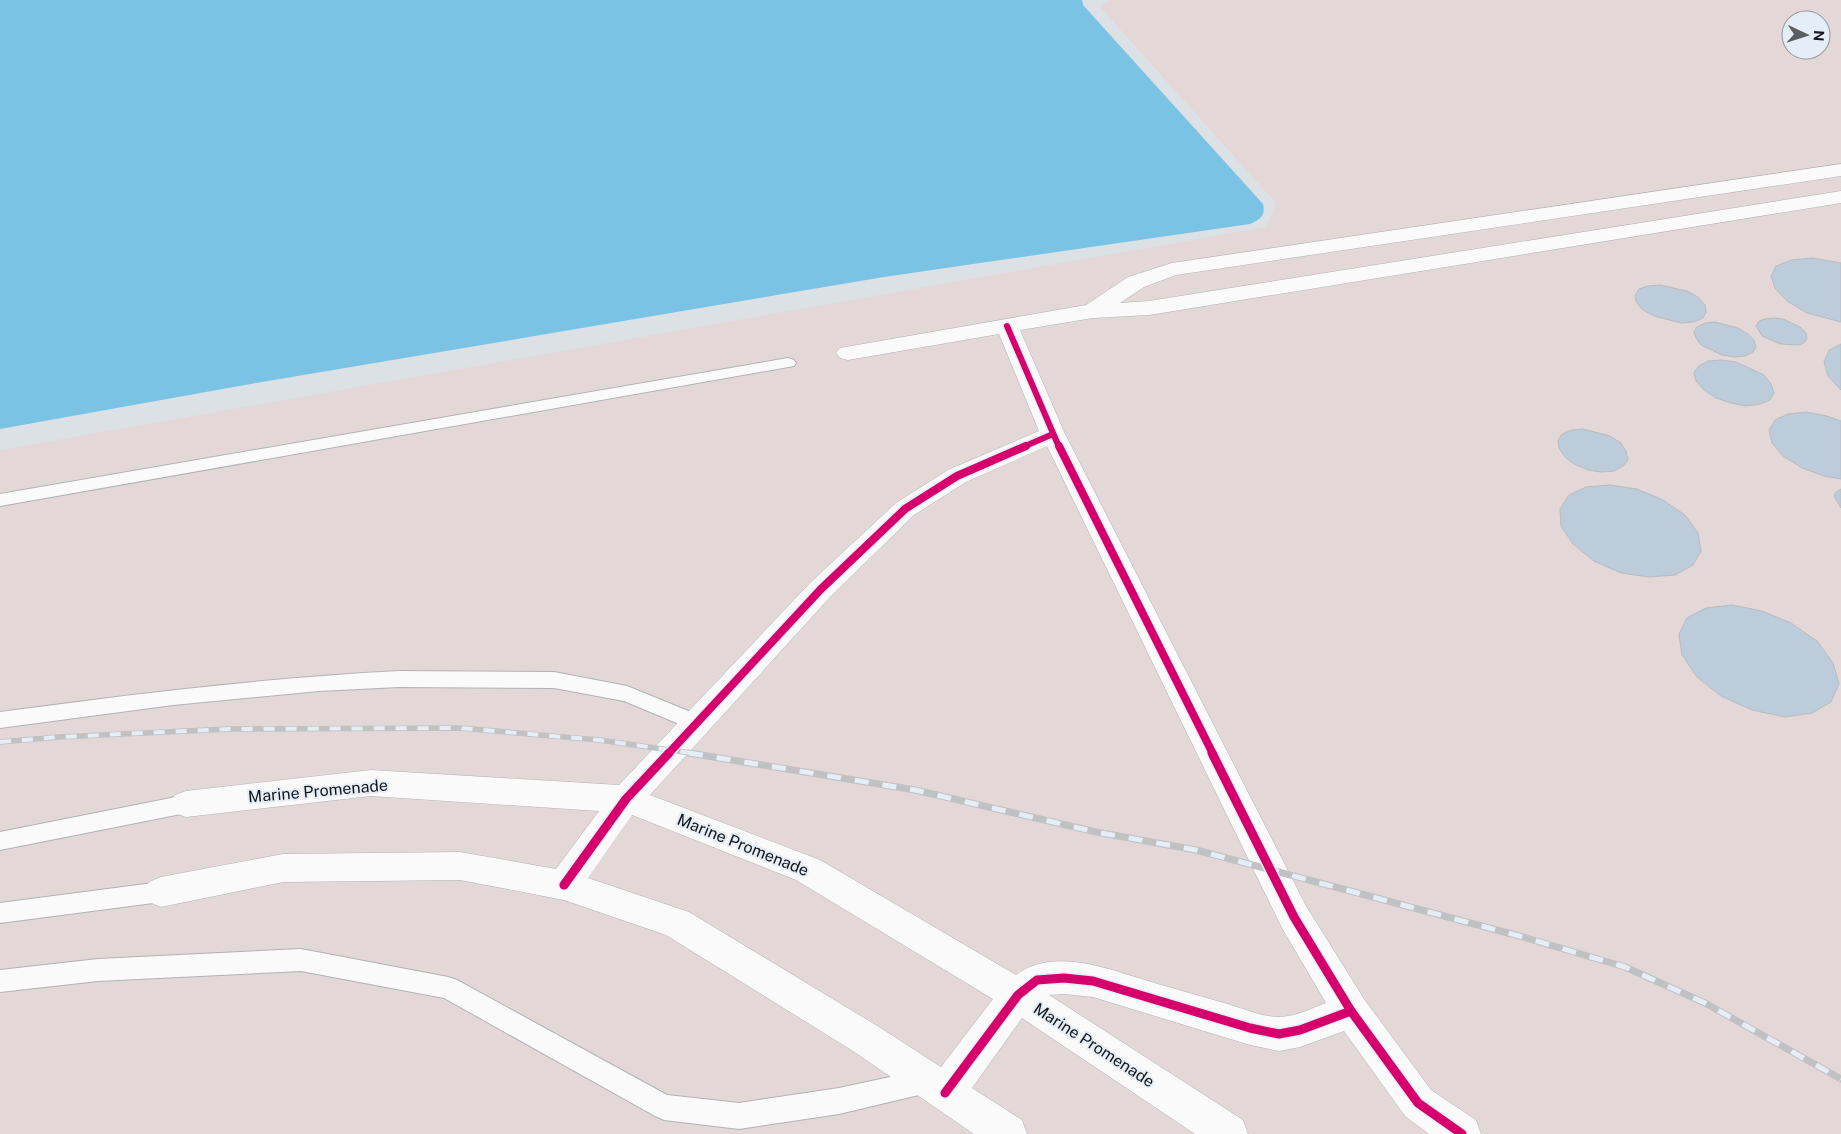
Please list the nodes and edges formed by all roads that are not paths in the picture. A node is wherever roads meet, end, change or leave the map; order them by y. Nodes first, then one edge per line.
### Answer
1 (1841, 170) edge
2 (1841, 197) edge
3 (1093, 311) junction
4 (1007, 326) junction
5 (843, 354) dead end
6 (788, 363) dead end
7 (1053, 434) junction
8 (0, 500) edge
9 (0, 720) edge
10 (696, 723) junction
11 (626, 799) junction
12 (186, 804) joint
13 (0, 841) edge
14 (564, 885) junction
15 (161, 892) joint
16 (0, 913) edge
17 (0, 981) edge
18 (1018, 995) junction
19 (1351, 1011) junction
20 (936, 1087) junction
21 (1008, 1134) edge
22 (1229, 1134) edge
23 (1462, 1134) edge

1 - 3 main road
2 - 3 main road
3 - 4 main road
4 - 5 main road
4 - 7 main road
6 - 8 lane
7 - 10 main road
7 - 19 main road
9 - 10 lane
10 - 11 main road
11 - 12 main road, Marine Promenade
11 - 14 main road
11 - 18 main road, Marine Promenade
12 - 13 lane
14 - 15 main road
14 - 20 main road
15 - 16 lane
17 - 20 lane
18 - 19 main road
18 - 20 main road
18 - 22 main road, Marine Promenade
19 - 23 main road
20 - 21 main road

